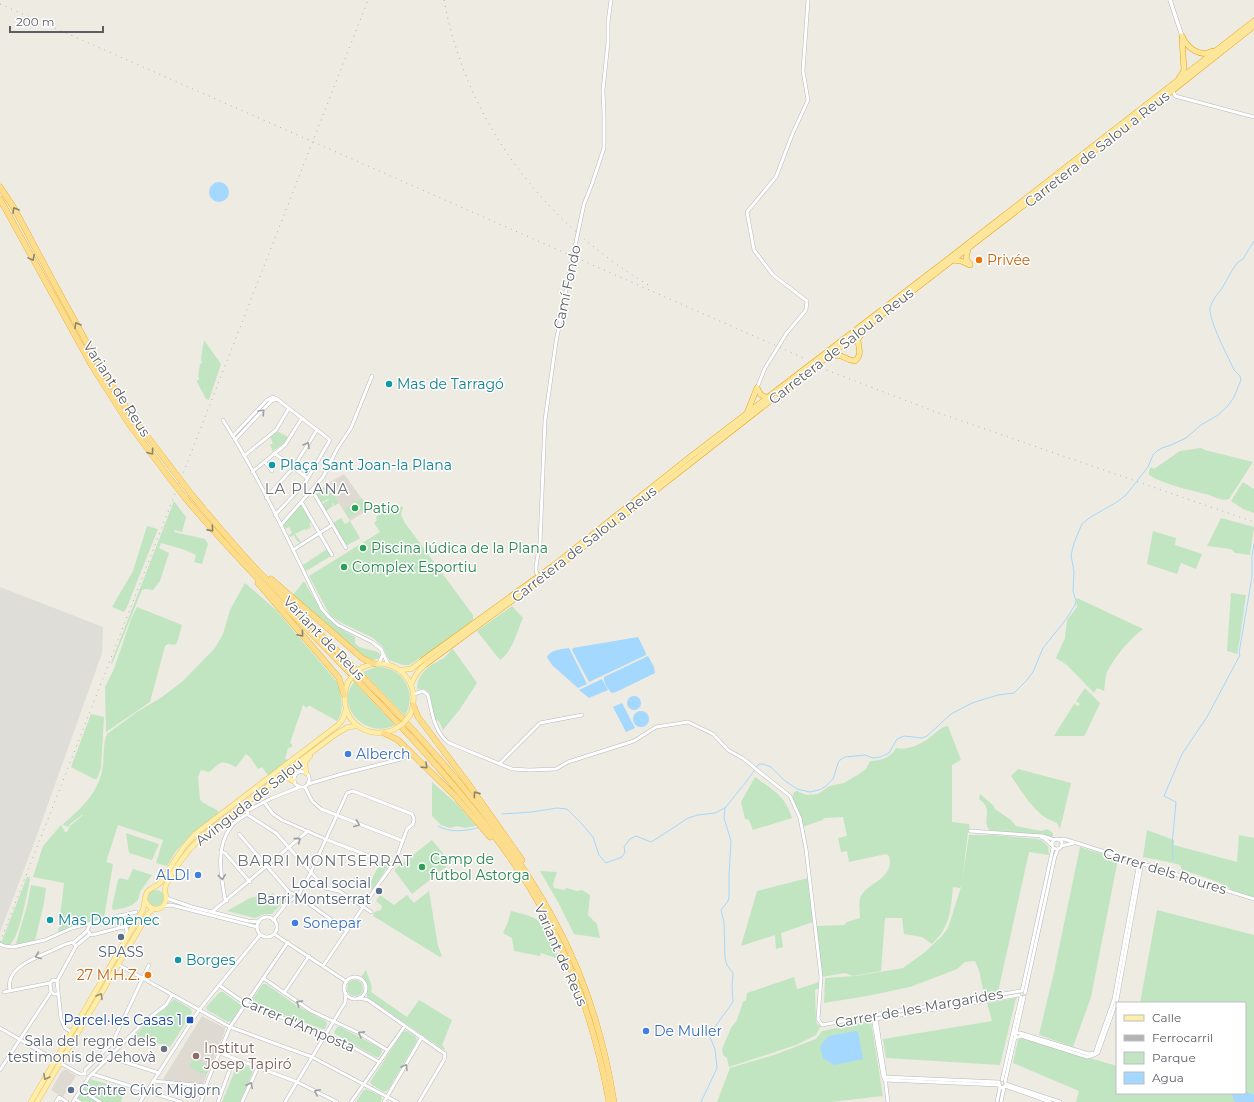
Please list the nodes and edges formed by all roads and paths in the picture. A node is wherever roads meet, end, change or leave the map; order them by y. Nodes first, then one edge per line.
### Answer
1 (610, 0) edge
2 (808, 0) edge
3 (1170, 0) edge
4 (1254, 21) edge
5 (1254, 27) edge
6 (1182, 36) junction
7 (1232, 38) junction
8 (1192, 48) junction
9 (1183, 54) junction
10 (1166, 90) junction
11 (1174, 93) junction
12 (1254, 117) edge
13 (1135, 120) junction
14 (0, 187) edge
15 (0, 199) edge
16 (968, 249) junction
17 (952, 260) junction
18 (865, 327) junction
19 (372, 376) dead end
20 (757, 388) junction
21 (777, 395) junction
22 (769, 398) junction
23 (271, 399) junction
24 (289, 408) junction
25 (747, 413) junction
26 (302, 418) junction
27 (223, 420) dead end
28 (316, 430) junction
29 (233, 436) junction
30 (235, 440) junction
31 (274, 453) junction
32 (244, 456) junction
33 (265, 462) junction
34 (293, 468) junction
35 (272, 471) dead end
36 (252, 472) junction
37 (307, 478) junction
38 (312, 490) junction
39 (266, 498) junction
40 (302, 502) junction
41 (275, 515) junction
42 (280, 525) junction
43 (332, 525) junction
44 (319, 533) junction
45 (346, 548) dead end
46 (293, 550) junction
47 (332, 556) dead end
48 (243, 559) junction
49 (538, 576) junction
50 (383, 654) junction
51 (425, 662) junction
52 (377, 663) junction
53 (388, 664) junction
54 (400, 670) junction
55 (411, 685) junction
56 (414, 694) junction
57 (344, 695) junction
58 (413, 705) junction
59 (346, 709) junction
60 (582, 715) dead end
61 (358, 726) junction
62 (384, 733) junction
63 (320, 746) junction
64 (405, 758) dead end
65 (500, 763) junction
66 (306, 773) junction
67 (294, 782) junction
68 (309, 783) junction
69 (267, 786) junction
70 (305, 787) junction
71 (300, 788) junction
72 (290, 792) junction
73 (264, 802) junction
74 (248, 812) junction
75 (336, 815) junction
76 (308, 831) junction
77 (970, 831) dead end
78 (240, 834) dead end
79 (1037, 836) junction
80 (325, 839) junction
81 (1057, 840) junction
82 (403, 841) junction
83 (1076, 843) junction
84 (1061, 846) junction
85 (1052, 847) junction
86 (289, 848) junction
87 (1058, 849) junction
88 (221, 852) junction
89 (1139, 862) junction
90 (393, 865) junction
91 (267, 867) junction
92 (311, 872) junction
93 (250, 882) junction
94 (534, 885) junction
95 (155, 888) junction
96 (288, 891) junction
97 (164, 892) junction
98 (298, 896) junction
99 (166, 898) junction
100 (1254, 899) edge
101 (227, 901) junction
102 (146, 902) junction
103 (288, 903) junction
104 (222, 905) junction
105 (163, 906) junction
106 (363, 907) junction
107 (153, 909) junction
108 (136, 912) dead end
109 (212, 912) junction
110 (371, 912) dead end
111 (222, 914) junction
112 (120, 915) junction
113 (273, 920) junction
114 (91, 922) junction
115 (259, 922) junction
116 (136, 923) junction
117 (550, 924) junction
118 (125, 927) junction
119 (257, 928) junction
120 (348, 931) junction
121 (88, 933) junction
122 (274, 934) junction
123 (260, 935) junction
124 (74, 942) junction
125 (288, 942) junction
126 (0, 944) edge
127 (76, 946) junction
128 (309, 956) junction
129 (119, 965) junction
130 (149, 966) dead end
131 (323, 966) junction
132 (142, 978) junction
133 (263, 978) junction
134 (57, 981) junction
135 (347, 982) junction
136 (50, 983) junction
137 (219, 985) junction
138 (10, 990) junction
139 (4, 992) dead end
140 (51, 992) junction
141 (284, 993) junction
142 (57, 994) junction
143 (346, 994) junction
144 (364, 994) junction
145 (1022, 994) junction
146 (172, 995) junction
147 (352, 998) junction
148 (359, 998) junction
149 (368, 1000) junction
150 (1116, 1002) edge
151 (1116, 1003) edge
152 (246, 1004) junction
153 (342, 1009) junction
154 (199, 1010) junction
155 (875, 1017) junction
156 (334, 1021) junction
157 (405, 1026) junction
158 (230, 1027) junction
159 (0, 1028) edge
160 (70, 1031) junction
161 (326, 1034) junction
162 (1015, 1035) junction
163 (422, 1037) junction
164 (114, 1039) junction
165 (20, 1040) junction
166 (121, 1045) junction
167 (387, 1050) junction
168 (220, 1053) junction
169 (109, 1057) junction
170 (312, 1057) junction
171 (234, 1058) junction
172 (56, 1061) junction
173 (379, 1062) junction
174 (258, 1067) junction
175 (0, 1070) edge
176 (96, 1070) junction
177 (159, 1073) junction
178 (86, 1074) junction
179 (91, 1076) junction
180 (100, 1078) junction
181 (885, 1078) junction
182 (153, 1081) junction
183 (297, 1082) junction
184 (364, 1084) junction
185 (1003, 1084) junction
186 (206, 1086) junction
187 (81, 1090) junction
188 (146, 1092) junction
189 (387, 1097) junction
190 (74, 1100) edge
191 (31, 1102) edge
192 (37, 1102) edge
193 (56, 1102) edge
194 (67, 1102) edge
195 (80, 1102) edge
196 (100, 1102) edge
197 (140, 1102) edge
198 (181, 1102) edge
199 (201, 1102) edge
200 (218, 1102) edge
201 (242, 1102) edge
202 (284, 1102) edge
203 (337, 1102) edge
204 (351, 1102) edge
205 (384, 1102) edge
206 (397, 1102) edge
207 (418, 1102) edge
208 (609, 1102) edge
209 (614, 1102) edge
210 (888, 1102) edge
211 (996, 1102) edge
212 (1001, 1102) edge
213 (1050, 1102) edge
214 (1060, 1102) edge

1 - 49 street, Camí Fondo, bridge
2 - 20 street, bridge
3 - 6 street
4 - 7 highway
5 - 11 highway
5 - 13 highway, Carretera de Salou a Reus
6 - 8 highway
6 - 9 highway
7 - 8 highway
7 - 10 highway
8 - 9 highway
9 - 10 highway
10 - 22 highway
11 - 12 street
11 - 13 highway
13 - 16 highway, Carretera de Salou a Reus
48 -> 14 highway, Variant de Reus, bridge
15 -> 48 highway, Variant de Reus, bridge
16 - 17 highway, Carretera de Salou a Reus
16 - 17 highway
17 - 18 highway, Carretera de Salou a Reus
18 - 21 highway, Carretera de Salou a Reus
18 - 21 highway
19 - 38 street
20 - 22 highway
20 - 25 highway
21 - 51 highway, Carretera de Salou a Reus
22 - 25 highway
23 - 24 street
23 - 29 street
30 -> 23 street
24 - 26 street
24 - 32 street
25 - 49 highway
26 - 28 street
26 - 31 street
27 - 29 street
34 -> 28 street
28 - 37 street
29 - 30 street
30 - 32 street
31 - 33 street
31 - 34 street
32 - 36 street
33 - 35 street
33 - 36 street
34 - 37 street
34 - 39 street
36 - 39 street
37 - 41 street
38 - 40 street
38 - 43 street
39 - 41 street
40 - 42 street
40 - 44 street
41 - 42 street
42 - 46 street
43 - 44 street
43 - 45 street
44 - 46 street
44 - 47 street
46 - 50 street
48 - 52 highway
48 -> 57 highway
48 - 94 highway, Variant de Reus
48 - 117 highway, Variant de Reus
49 - 51 highway
50 - 52 street
50 - 53 street
51 - 54 main road
51 - 55 main road
52 - 53 main road
52 - 57 main road, bridge
53 - 54 main road
54 - 55 main road
55 - 56 main road
56 - 58 main road
56 - 65 street
57 - 59 main road
58 - 62 main road, bridge
94 -> 58 highway
59 - 61 main road
59 - 95 main road, Avinguda de Salou
60 - 65 street
61 - 62 main road
61 - 63 main road, Avinguda de Salou
62 -> 117 highway
63 - 66 main road
63 - 69 main road, Avinguda de Salou
64 - 68 street
65 - 155 street, Carrer de les Margarides
66 - 67 street
66 - 68 street
67 - 69 main road
67 - 71 street
67 - 72 street
68 - 70 street
69 - 97 main road, Avinguda de Salou
70 - 71 street
70 - 75 street
71 - 72 street
72 - 73 street
73 - 74 street
73 - 76 street
74 - 86 street
74 - 88 street
75 - 80 street
75 -> 82 street
75 - 82 street
76 - 80 street
86 -> 76 street
77 - 79 street, Carrer dels Roures
78 - 91 street
79 - 81 street, Carrer dels Roures
79 - 85 street, Carrer dels Roures
80 - 90 street
80 - 92 street
81 - 83 street, Carrer dels Roures
81 - 84 street
81 - 85 street
82 - 90 street
83 - 84 street, Carrer dels Roures
83 - 89 street, Carrer dels Roures
84 - 87 street
85 - 87 street
85 - 145 street
86 - 91 street
86 - 92 street
87 - 145 street
88 - 93 street
88 -> 101 street
89 - 100 street, Carrer dels Roures
89 - 150 street
90 - 106 street
91 - 93 street
91 - 96 street
92 - 98 street
92 - 106 street
93 - 101 street
94 - 209 highway, Variant de Reus
95 - 97 main road
95 - 102 main road
96 - 98 street
96 - 103 street
97 - 99 main road
98 - 103 street
98 - 120 street
99 - 105 main road
99 - 109 street
101 - 104 street
102 - 107 main road
102 - 116 main road
103 - 113 street
104 - 109 street
104 - 111 street
105 - 107 main road
105 - 119 street
106 - 110 street
106 - 120 street
107 - 129 main road
108 - 112 street
109 - 111 street
111 - 115 street
112 - 114 street
112 - 118 street
113 - 115 street
113 - 122 street
114 - 121 street
114 - 126 street
115 - 119 street
116 - 118 street
116 - 172 main road
117 - 208 highway, Variant de Reus
118 - 121 street
118 - 160 street
119 - 123 street
120 - 131 street
121 - 124 street
121 - 127 street
122 - 123 street
122 - 125 street
123 - 137 street
124 - 127 street
124 -> 138 street
125 - 128 street
125 - 133 street
127 - 134 street
128 - 131 street
128 - 141 street
129 - 132 street
172 -> 129 main road
130 - 132 street
131 - 135 street
132 - 146 street
132 - 164 street
133 - 141 street
133 - 152 street
134 - 136 street
134 - 142 street
135 - 143 street
135 - 144 street
136 - 138 street
136 - 140 street
137 - 152 street, Carrer d'Amposta
137 - 154 street
138 - 139 street
140 - 142 street
140 - 165 street
156 -> 141 street
142 - 160 street
143 - 147 street
143 - 153 street
144 - 148 street
144 - 149 street
145 - 155 street, Carrer de les Margarides
145 - 162 street
146 - 154 street
146 - 166 street
147 - 148 street
147 - 153 street
148 - 149 street
149 - 157 street
151 - 162 street
152 - 158 street
152 - 161 street, Carrer d'Amposta
153 - 156 street
154 - 158 street
154 - 177 street
155 - 181 street
156 - 161 street
167 -> 156 street
157 - 163 street
157 - 167 street
158 - 168 street
158 - 170 street
159 - 165 street
160 - 172 street
161 - 170 street
161 - 173 street, Carrer d'Amposta
162 - 185 street
189 -> 163 street
163 - 207 street
164 - 166 street
164 - 178 street
165 - 172 street
165 - 175 street
166 - 169 street
167 - 173 street
168 - 171 street
168 - 186 street
169 - 176 street
169 - 177 street
170 - 183 street
170 - 184 street
171 - 174 street
171 - 200 street
172 - 178 street
172 -> 191 main road
172 - 192 main road
173 - 184 street
174 - 183 street
201 -> 174 street
176 - 179 street
176 - 180 street
177 - 182 street
178 - 179 street
179 - 180 street
179 - 187 street
180 - 188 street
181 - 185 street
181 - 210 street
182 - 186 street
182 - 188 street
183 - 202 street
203 -> 183 street
184 - 189 street
184 - 204 street
185 - 211 street
185 - 212 street
185 - 213 street
185 - 214 street
186 - 199 street
187 - 190 street
187 - 196 street
188 - 197 street
188 - 198 street
189 - 205 street
189 - 206 street
190 - 195 street
193 - 194 street

